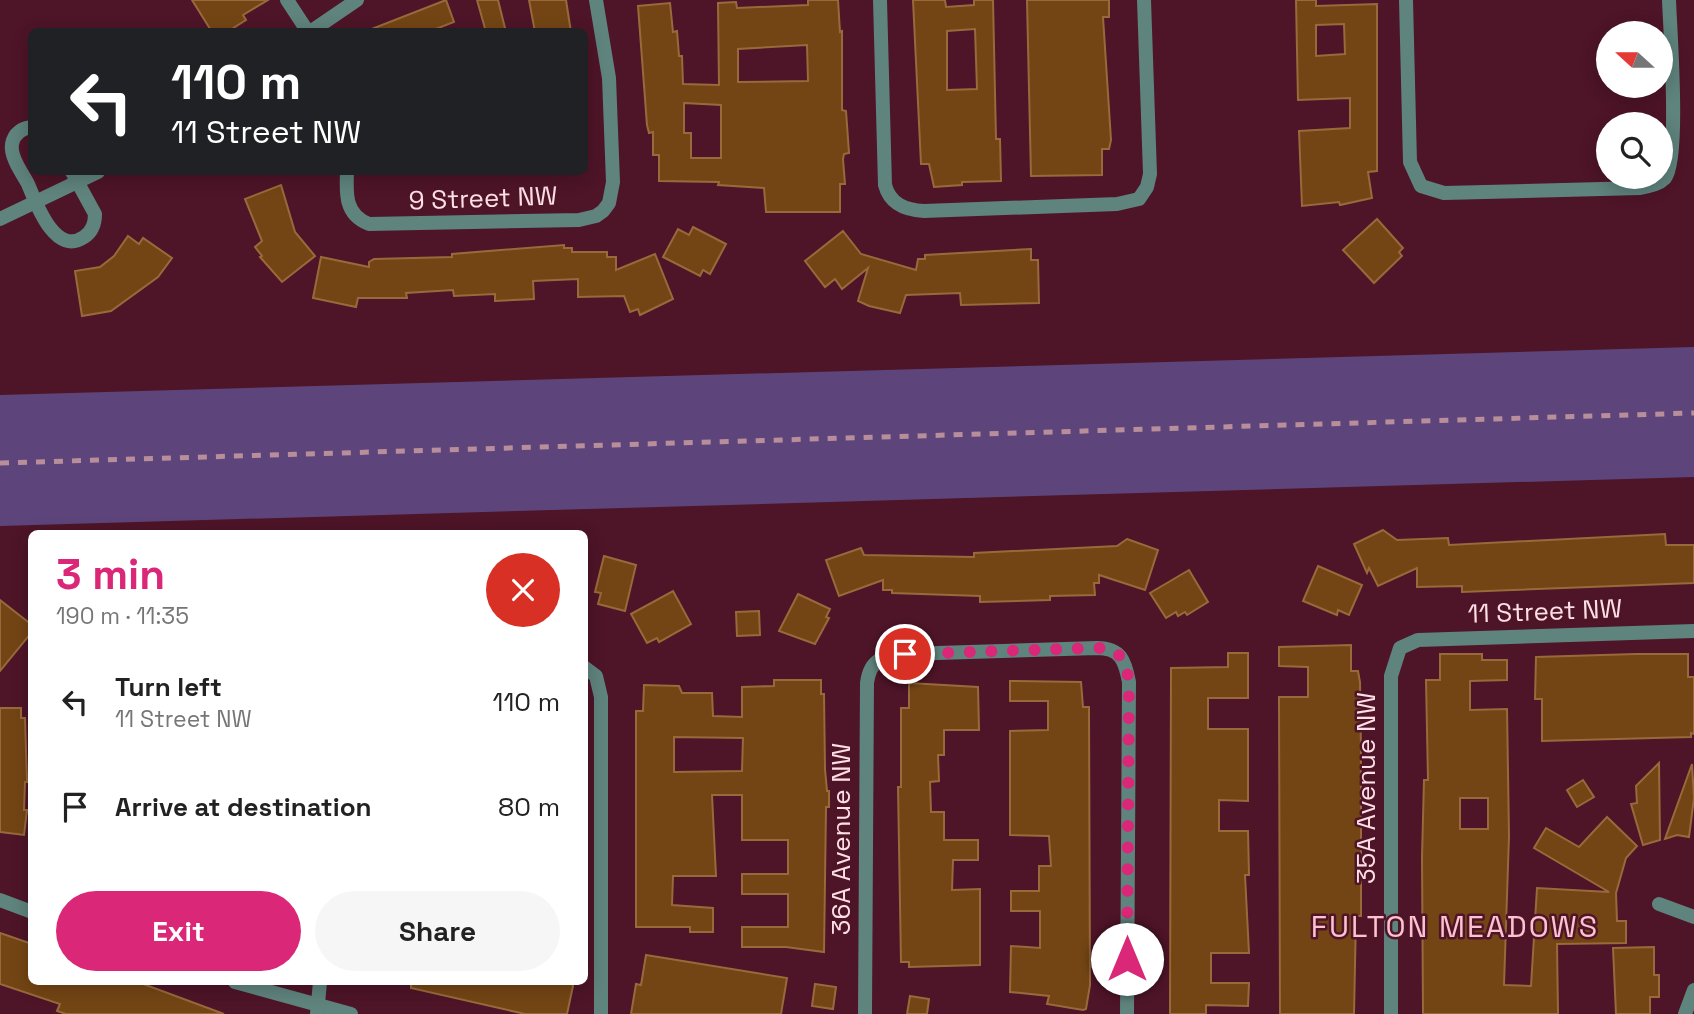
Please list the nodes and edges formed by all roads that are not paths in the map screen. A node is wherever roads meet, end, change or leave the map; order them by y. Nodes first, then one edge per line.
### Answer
1 (287, 0) edge
2 (357, 0) edge
3 (596, 0) edge
4 (880, 0) edge
5 (1144, 0) edge
6 (1406, 0) edge
7 (1669, 0) edge
8 (306, 28) edge
9 (315, 28) edge
10 (28, 128) edge
11 (347, 175) edge
12 (75, 177) edge
13 (37, 203) junction
14 (0, 219) edge
15 (1694, 631) edge
16 (1400, 648) joint
17 (589, 670) edge
18 (0, 900) edge
19 (1659, 904) dead end
20 (28, 910) edge
21 (1694, 917) edge
22 (244, 985) edge
23 (320, 985) edge
24 (1694, 990) edge
25 (317, 1010) edge
26 (351, 1014) edge
27 (601, 1014) edge
28 (865, 1014) edge
29 (1127, 1014) edge
30 (1391, 1014) edge
31 (1685, 1014) edge

1 - 8 street
2 - 9 street
3 - 11 street, 9 Street NW
4 - 5 street
6 - 7 street
10 - 13 street
12 - 13 street
12 - 13 street
13 - 14 street
15 - 16 street, 11 Street NW
16 - 30 street, 35A Avenue NW
17 - 27 street
18 - 20 street
19 - 21 street
22 - 25 street
23 - 25 street
24 - 31 street
25 - 26 street
28 - 29 street, 36A Avenue NW

